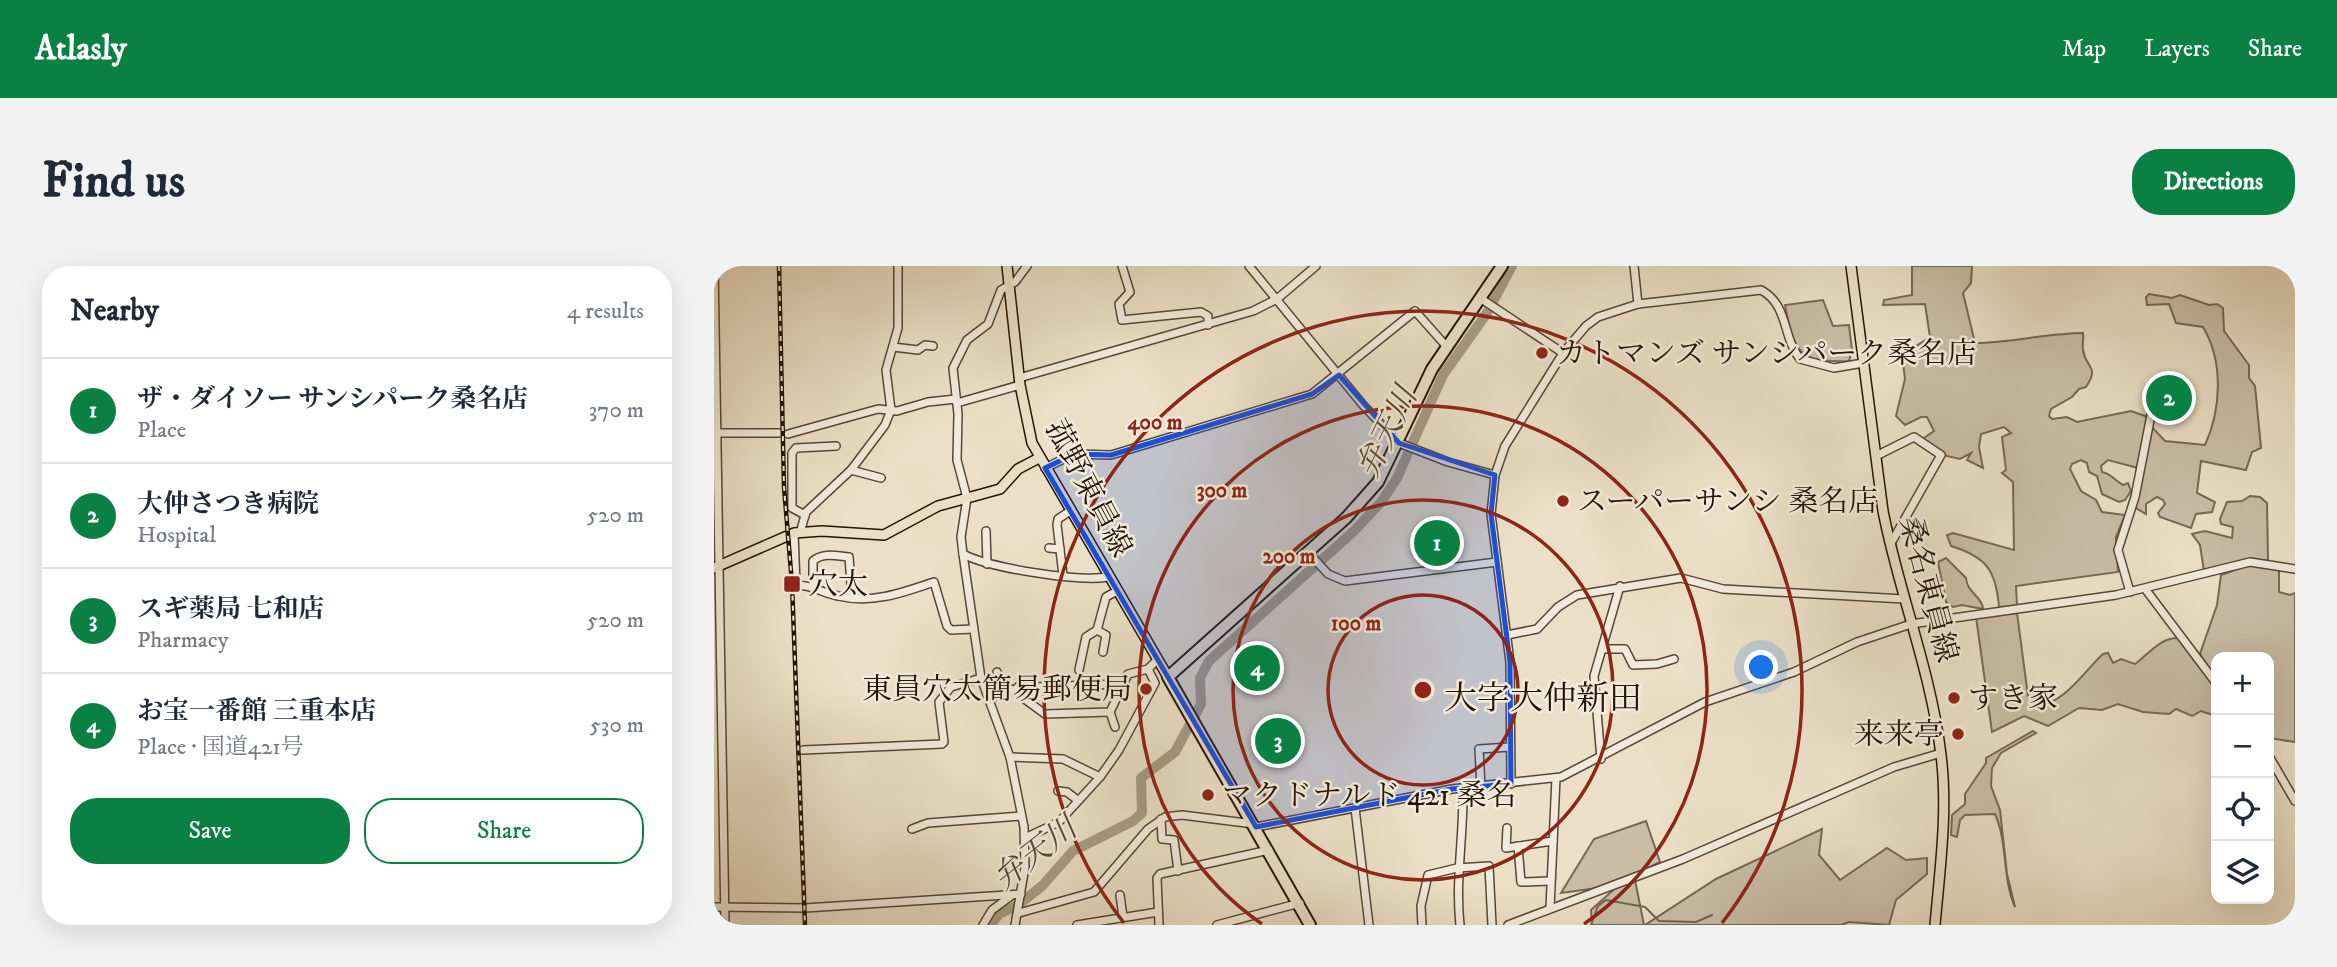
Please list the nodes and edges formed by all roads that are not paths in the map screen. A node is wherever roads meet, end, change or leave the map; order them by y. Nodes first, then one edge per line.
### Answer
1 (714, 266) edge
2 (898, 266) edge
3 (1007, 266) edge
4 (1027, 266) edge
5 (1122, 266) edge
6 (1249, 266) edge
7 (1316, 266) edge
8 (1502, 266) edge
9 (1634, 266) edge
10 (1852, 266) edge
11 (1008, 284) junction
12 (1277, 299) junction
13 (1483, 300) junction
14 (1638, 304) junction
15 (1208, 326) junction
16 (933, 346) dead end
17 (893, 347) junction
18 (1447, 347) junction
19 (1563, 353) junction
20 (1863, 363) junction
21 (1339, 375) junction
22 (1020, 382) junction
23 (956, 401) junction
24 (2152, 410) dead end
25 (891, 411) junction
26 (715, 433) edge
27 (779, 433) dead end
28 (788, 433) dead end
29 (1402, 444) junction
30 (836, 446) dead end
31 (1876, 456) junction
32 (1040, 458) junction
33 (1045, 468) junction
34 (851, 470) junction
35 (1495, 475) junction
36 (881, 478) dead end
37 (967, 498) junction
38 (1070, 511) junction
39 (805, 515) junction
40 (986, 531) dead end
41 (797, 533) junction
42 (1890, 545) junction
43 (1048, 548) dead end
44 (1060, 549) junction
45 (963, 554) junction
46 (1311, 555) junction
47 (1497, 562) junction
48 (987, 564) junction
49 (716, 567) edge
50 (2295, 569) edge
51 (1063, 575) junction
52 (1108, 577) junction
53 (813, 586) junction
54 (1620, 586) junction
55 (2146, 590) junction
56 (1117, 591) junction
57 (2130, 592) junction
58 (852, 597) junction
59 (1904, 599) junction
60 (1911, 624) junction
61 (974, 629) junction
62 (1097, 630) junction
63 (1507, 635) junction
64 (1603, 649) junction
65 (1103, 652) dead end
66 (1158, 659) junction
67 (1674, 659) dead end
68 (1148, 669) junction
69 (1079, 670) dead end
70 (998, 672) dead end
71 (2211, 676) edge
72 (1168, 677) junction
73 (981, 678) junction
74 (1122, 684) junction
75 (1003, 691) junction
76 (1014, 691) junction
77 (989, 699) junction
78 (1110, 712) junction
79 (1115, 727) dead end
80 (1510, 747) junction
81 (803, 750) dead end
82 (1941, 753) junction
83 (1010, 758) junction
84 (1601, 759) junction
85 (2274, 765) edge
86 (718, 774) edge
87 (1100, 777) junction
88 (1556, 778) junction
89 (1511, 784) junction
90 (1481, 787) junction
91 (1463, 788) junction
92 (1058, 791) dead end
93 (1076, 799) junction
94 (2295, 801) edge
95 (1355, 808) junction
96 (1021, 816) junction
97 (1161, 819) junction
98 (1255, 825) junction
99 (1507, 828) dead end
100 (912, 829) dead end
101 (1025, 838) junction
102 (1553, 841) junction
103 (1518, 846) junction
104 (1269, 850) junction
105 (1461, 868) junction
106 (1178, 871) junction
107 (1550, 881) junction
108 (1018, 895) junction
109 (1120, 895) dead end
110 (1300, 903) junction
111 (714, 907) edge
112 (724, 907) junction
113 (1550, 908) junction
114 (1019, 911) junction
115 (1158, 912) junction
116 (1123, 917) junction
117 (1110, 922) edge
118 (725, 925) edge
119 (983, 925) edge
120 (1015, 925) edge
121 (1077, 925) edge
122 (1159, 925) edge
123 (1217, 925) edge
124 (1310, 925) edge
125 (1369, 925) edge
126 (1422, 925) edge
127 (1460, 925) edge
128 (1492, 925) edge
129 (1508, 925) edge
130 (1935, 925) edge

1 - 26 street
2 - 17 street
3 - 11 main road, 菰野東員線
4 - 11 street
5 - 15 street
6 - 12 street
7 - 12 street
8 - 13 highway
9 - 14 street
10 - 20 main road, 桑名東員線
11 - 22 main road, 菰野東員線
11 - 23 street
12 - 15 street
12 - 21 street
13 - 18 highway
13 - 19 street
14 - 19 street
14 - 20 street
15 - 22 street
16 - 17 street
17 - 25 street
18 - 21 street
18 - 29 highway
19 - 35 street
20 - 31 main road, 桑名東員線
21 - 29 street
21 - 33 street
22 - 23 street
22 - 32 main road, 菰野東員線
23 - 25 street
23 - 37 street
24 - 57 street
25 - 28 street
25 - 34 street
26 - 27 street
26 - 49 street
29 - 35 street
29 - 46 highway
30 - 39 street
31 - 42 main road, 桑名東員線
31 - 42 street
32 - 33 main road, 菰野東員線
32 - 37 main road
33 - 38 main road, 菰野東員線
34 - 36 street
34 - 39 street
35 - 47 street
37 - 41 main road
37 - 45 street
38 - 44 street
38 - 52 main road, 菰野東員線
39 - 41 street
40 - 48 street
41 - 49 main road
41 - 53 street
42 - 59 main road, 桑名東員線
43 - 44 street
44 - 51 street
45 - 48 street
45 - 61 street
46 - 47 street
46 - 72 highway
47 - 63 street
48 - 51 street
49 - 86 street
50 - 55 street
51 - 52 street
52 - 56 main road, 菰野東員線
53 - 58 street
53 - 58 street
54 - 59 street
54 - 63 street
54 - 64 street
55 - 57 street
55 - 71 street
56 - 62 street
56 - 66 main road, 菰野東員線
57 - 60 street
58 - 61 street
59 - 60 main road, 桑名東員線
60 - 82 main road, 桑名東員線
60 - 84 street
61 - 73 street
62 - 65 street
62 - 69 street
63 - 80 street
64 - 67 street
64 - 84 street
66 - 68 street
66 - 72 main road, 菰野東員線
68 - 74 street
68 - 87 street
70 - 75 street
72 - 98 highway
73 - 77 street
73 - 81 street
74 - 76 street
74 - 78 street
75 - 76 street
75 - 77 street
76 - 78 street
77 - 83 street
78 - 79 street
80 - 89 street
80 - 90 street
82 - 113 street
82 - 130 main road, 桑名東員線
83 - 87 street
83 - 96 street
84 - 88 street
85 - 94 street
86 - 112 street
87 - 93 street
88 - 89 street
88 - 102 street
89 - 90 street
90 - 91 street
91 - 95 street
91 - 105 street
92 - 93 street
93 - 101 street
95 - 98 street
95 - 125 street
96 - 100 street
96 - 101 street
97 - 98 street
97 - 106 street
97 - 114 street
98 - 104 highway
99 - 103 street
101 - 108 street
102 - 103 street
102 - 107 street
103 - 107 street
104 - 106 street
104 - 110 highway
105 - 126 street
105 - 127 street
105 - 128 street
106 - 115 street
107 - 113 street
108 - 112 street
108 - 114 street
108 - 119 street
109 - 116 street
110 - 123 street
110 - 124 highway
111 - 112 street
112 - 118 street
113 - 129 street
114 - 120 street
115 - 116 street
115 - 122 street
116 - 117 street
117 - 121 street

